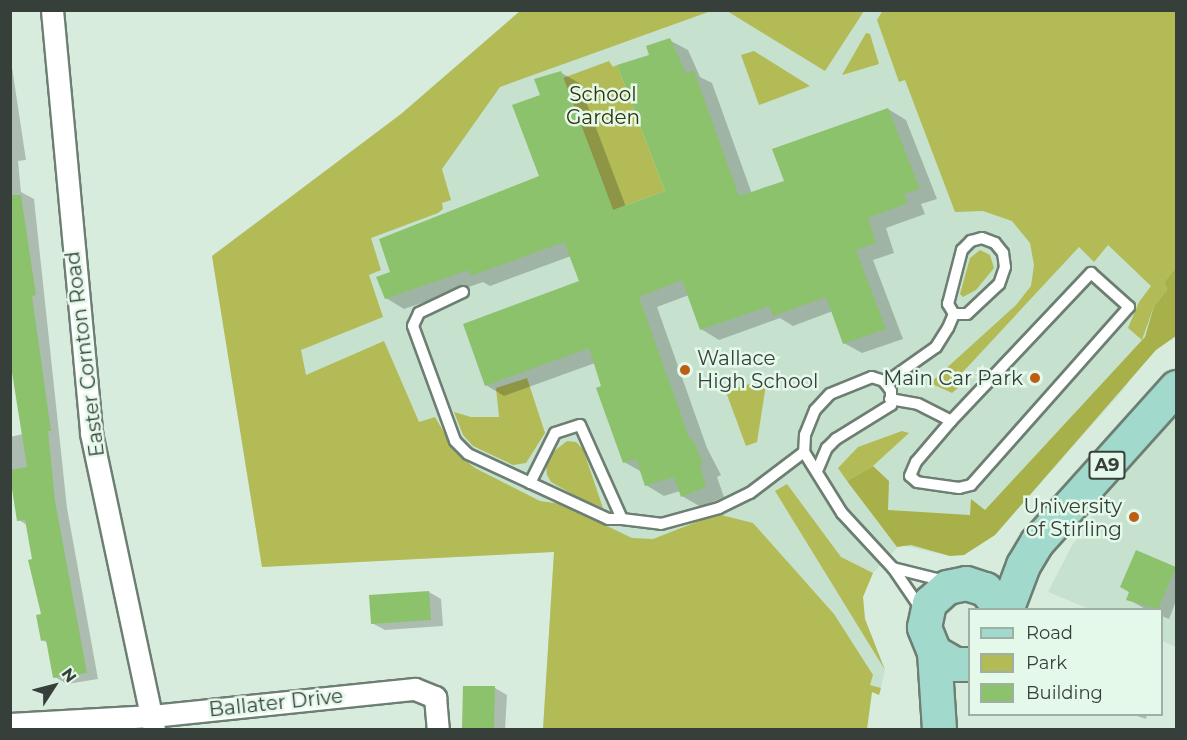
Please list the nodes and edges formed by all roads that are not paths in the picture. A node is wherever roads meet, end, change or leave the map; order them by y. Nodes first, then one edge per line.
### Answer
1 (51, 10) edge
2 (463, 292) dead end
3 (954, 314) junction
4 (885, 383) junction
5 (1176, 387) edge
6 (890, 399) junction
7 (951, 421) junction
8 (804, 452) junction
9 (817, 471) junction
10 (530, 483) junction
11 (622, 519) junction
12 (1038, 542) junction
13 (893, 568) junction
14 (966, 584) junction
15 (1003, 608) edge
16 (1004, 608) edge
17 (924, 614) junction
18 (934, 652) junction
19 (968, 664) edge
20 (968, 676) edge
21 (153, 723) edge
22 (10, 724) edge
23 (438, 729) edge
24 (939, 729) edge

1 - 21 street, Easter Cornton Road
2 - 10 lane
3 - 3 lane
3 - 4 lane
4 - 6 lane
4 - 8 lane
5 - 12 main road, A9
6 - 7 lane
6 - 9 lane
7 - 7 lane
8 - 9 lane
8 - 11 lane
9 - 13 lane
10 - 11 lane
10 - 11 lane
12 - 14 main road, A9
12 - 16 main road, A9
13 - 14 lane
13 - 17 lane
14 - 15 main road, A9
14 - 17 main road, A9
17 - 18 main road
18 - 19 main road
18 - 24 main road
20 - 24 main road
21 - 22 street, Ballater Drive
21 - 23 street, Ballater Drive

